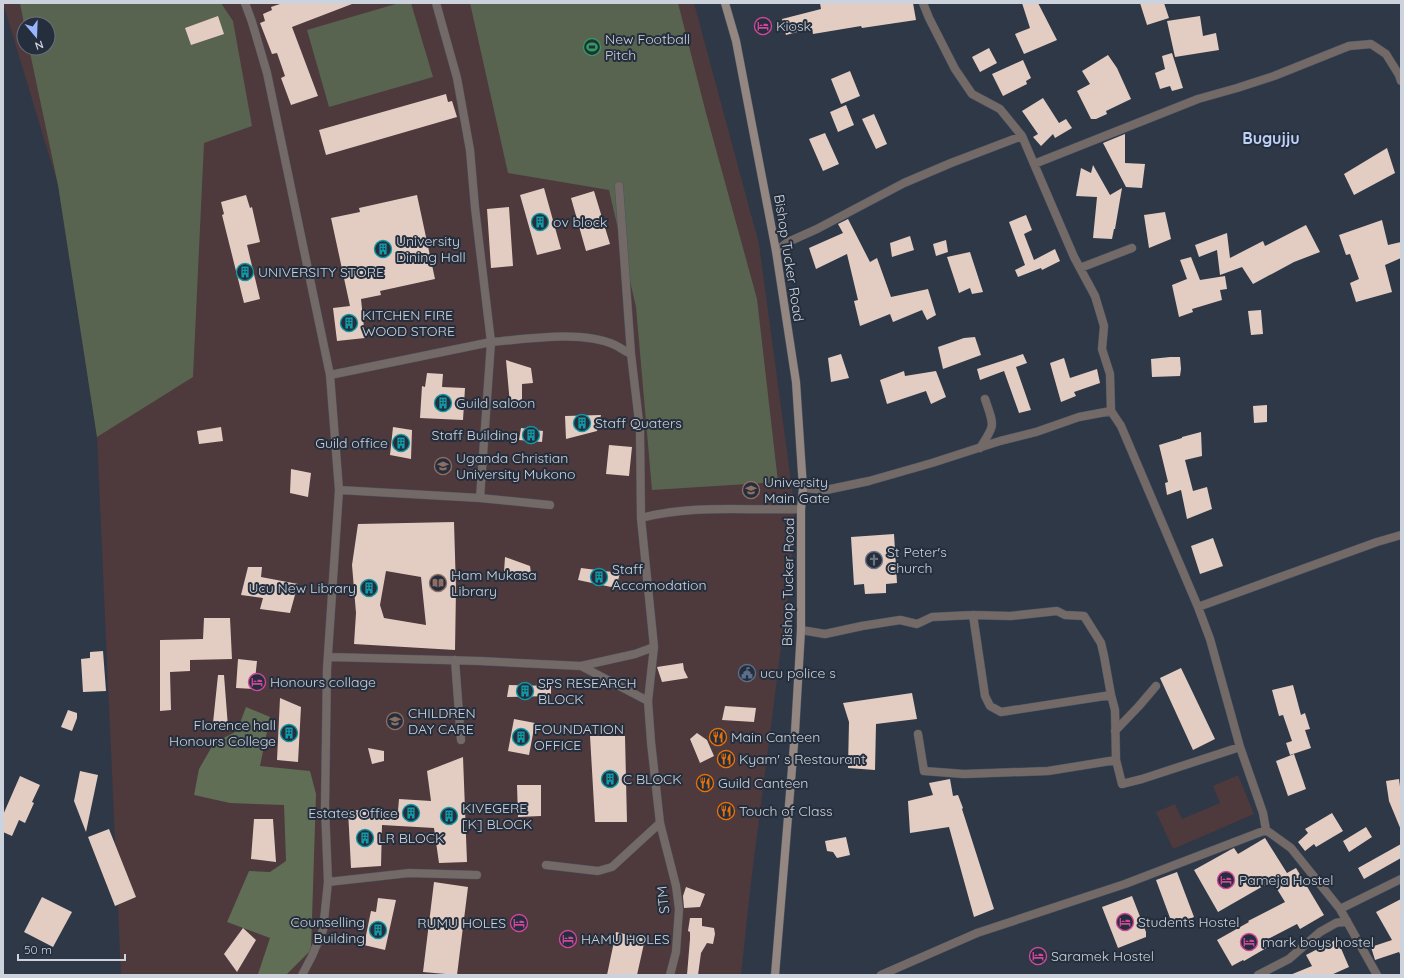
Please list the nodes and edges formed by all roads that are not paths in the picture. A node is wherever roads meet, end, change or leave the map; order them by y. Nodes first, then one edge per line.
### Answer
1 (245, 3) edge
2 (436, 3) edge
3 (725, 3) edge
4 (923, 3) edge
5 (1401, 81) edge
6 (1022, 136) junction
7 (1034, 164) junction
8 (619, 186) dead end
9 (1132, 248) dead end
10 (776, 251) junction
11 (1080, 268) junction
12 (491, 342) junction
13 (632, 354) junction
14 (330, 375) junction
15 (985, 399) dead end
16 (1111, 411) junction
17 (980, 448) junction
18 (803, 488) junction
19 (339, 490) junction
20 (480, 498) junction
21 (550, 505) dead end
22 (801, 509) junction
23 (641, 518) junction
24 (1401, 535) edge
25 (1198, 607) junction
26 (973, 615) junction
27 (801, 630) junction
28 (654, 647) junction
29 (328, 656) junction
30 (455, 660) junction
31 (581, 666) junction
32 (1156, 686) dead end
33 (1111, 695) junction
34 (648, 701) junction
35 (1115, 731) junction
36 (918, 734) dead end
37 (461, 740) dead end
38 (1240, 747) junction
39 (1116, 760) junction
40 (660, 824) junction
41 (1266, 830) junction
42 (546, 865) dead end
43 (477, 875) dead end
44 (1401, 878) edge
45 (328, 882) junction
46 (1340, 909) junction
47 (1347, 921) junction
48 (302, 975) edge
49 (670, 975) edge
50 (775, 975) edge
51 (881, 975) edge
52 (1258, 975) edge
53 (1377, 975) edge

1 - 14 street
2 - 12 street
3 - 10 main road, Bishop Tucker Road
4 - 6 street
5 - 7 street
6 - 7 street
6 - 10 street
7 - 11 street
8 - 13 street, STM
9 - 11 street
10 - 18 main road, Bishop Tucker Road
11 - 16 street
12 - 13 street
12 - 14 street
12 - 20 street
13 - 23 street, STM
14 - 19 street
15 - 17 street
16 - 17 street
16 - 25 street
17 - 18 street
18 - 22 main road, Bishop Tucker Road
19 - 20 street
19 - 29 street
20 - 21 street
22 - 23 street
22 - 27 main road, Bishop Tucker Road
23 - 28 street, STM
24 - 25 street
25 - 38 street
26 - 27 street
26 - 33 street
26 - 33 street
27 - 50 main road, Bishop Tucker Road
28 - 31 street
28 - 34 street, STM
29 - 30 street
29 - 45 street
30 - 31 street
30 - 37 street
31 - 34 street
32 - 35 street
33 - 35 street
34 - 40 street, STM
35 - 39 street
36 - 39 street
38 - 39 street
38 - 41 street
40 - 42 street
40 - 49 street, STM
41 - 46 street
41 - 51 street
43 - 45 street
44 - 46 street
45 - 48 street
46 - 47 street
47 - 52 street
47 - 53 street

